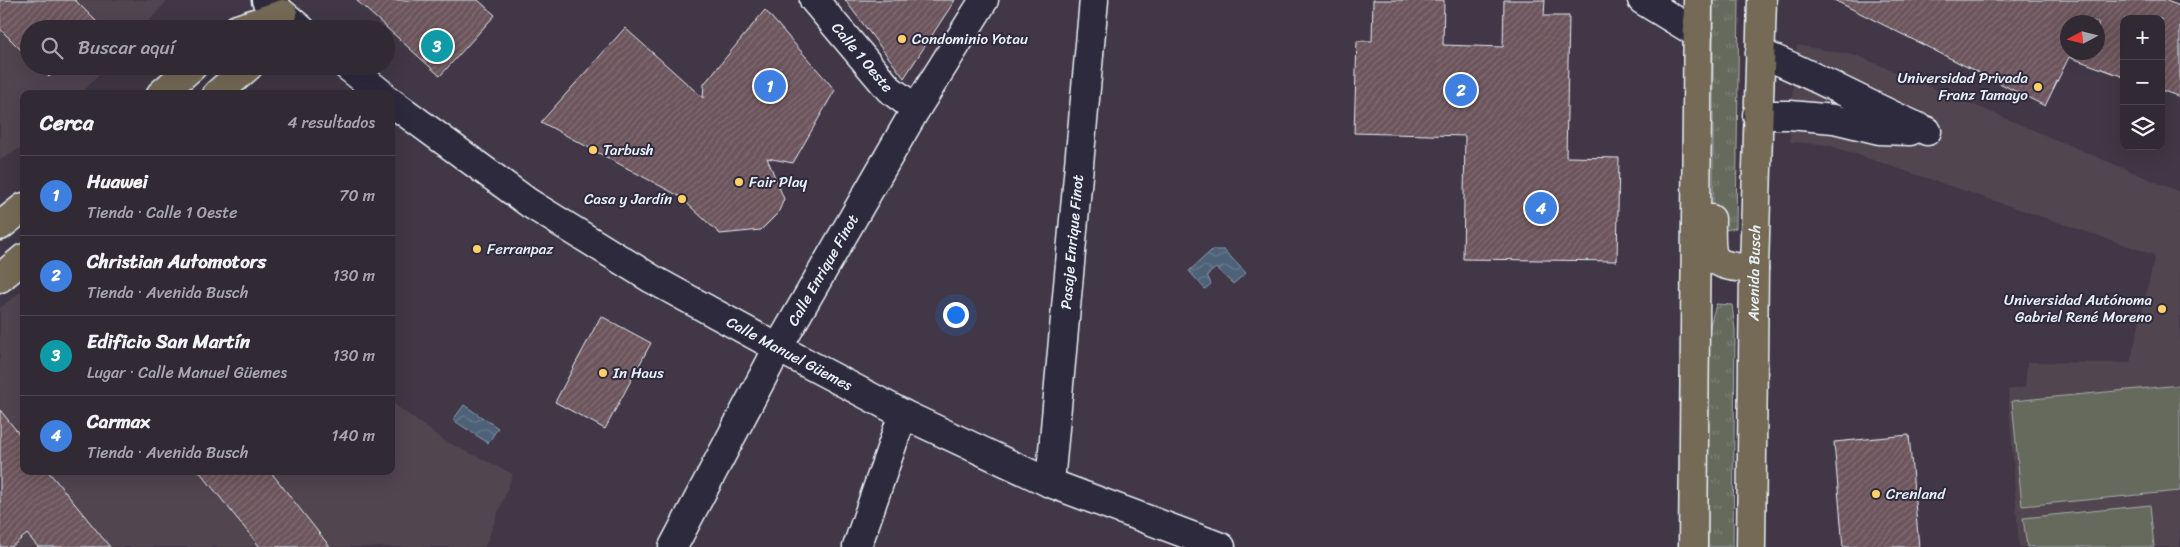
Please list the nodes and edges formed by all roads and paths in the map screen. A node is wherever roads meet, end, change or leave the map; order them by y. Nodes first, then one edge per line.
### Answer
1 (814, 0) edge
2 (984, 0) edge
3 (1094, 0) edge
4 (1642, 0) edge
5 (1698, 0) edge
6 (1762, 0) edge
7 (285, 14) edge
8 (266, 20) edge
9 (1698, 34) junction
10 (1760, 53) junction
11 (182, 75) edge
12 (238, 75) edge
13 (358, 75) edge
14 (165, 90) edge
15 (221, 90) edge
16 (377, 90) edge
17 (1697, 100) junction
18 (395, 105) edge
19 (916, 109) junction
20 (1757, 115) junction
21 (20, 210) edge
22 (0, 226) edge
23 (20, 261) edge
24 (1754, 269) junction
25 (0, 278) edge
26 (778, 348) junction
27 (903, 414) junction
28 (1050, 483) junction
29 (1168, 538) edge
30 (673, 547) edge
31 (857, 547) edge
32 (1221, 547) edge
33 (1693, 547) edge
34 (1751, 547) edge

1 - 19 street, Calle 1 Oeste
2 - 19 street, Calle Enrique Finot
3 - 28 street, Pasaje Enrique Finot
4 - 9 street
5 - 9 main road
6 - 10 main road, Avenida Busch
7 - 8 main road
9 - 17 main road
10 - 20 main road, Avenida Busch
10 - 20 street
11 - 14 main road
12 - 15 main road
13 - 16 street
17 - 24 main road
17 - 33 main road
18 - 26 street, Calle Manuel Güemes
19 - 26 street, Calle Enrique Finot
20 - 24 main road, Avenida Busch
21 - 22 main road
23 - 25 main road
24 - 34 main road, Avenida Busch
26 - 27 street, Calle Manuel Güemes
26 - 30 street, Calle Enrique Finot
27 - 28 street, Calle Manuel Güemes
27 - 31 street
28 - 29 street, Calle Manuel Güemes
29 - 32 street, Calle Manuel Güemes

